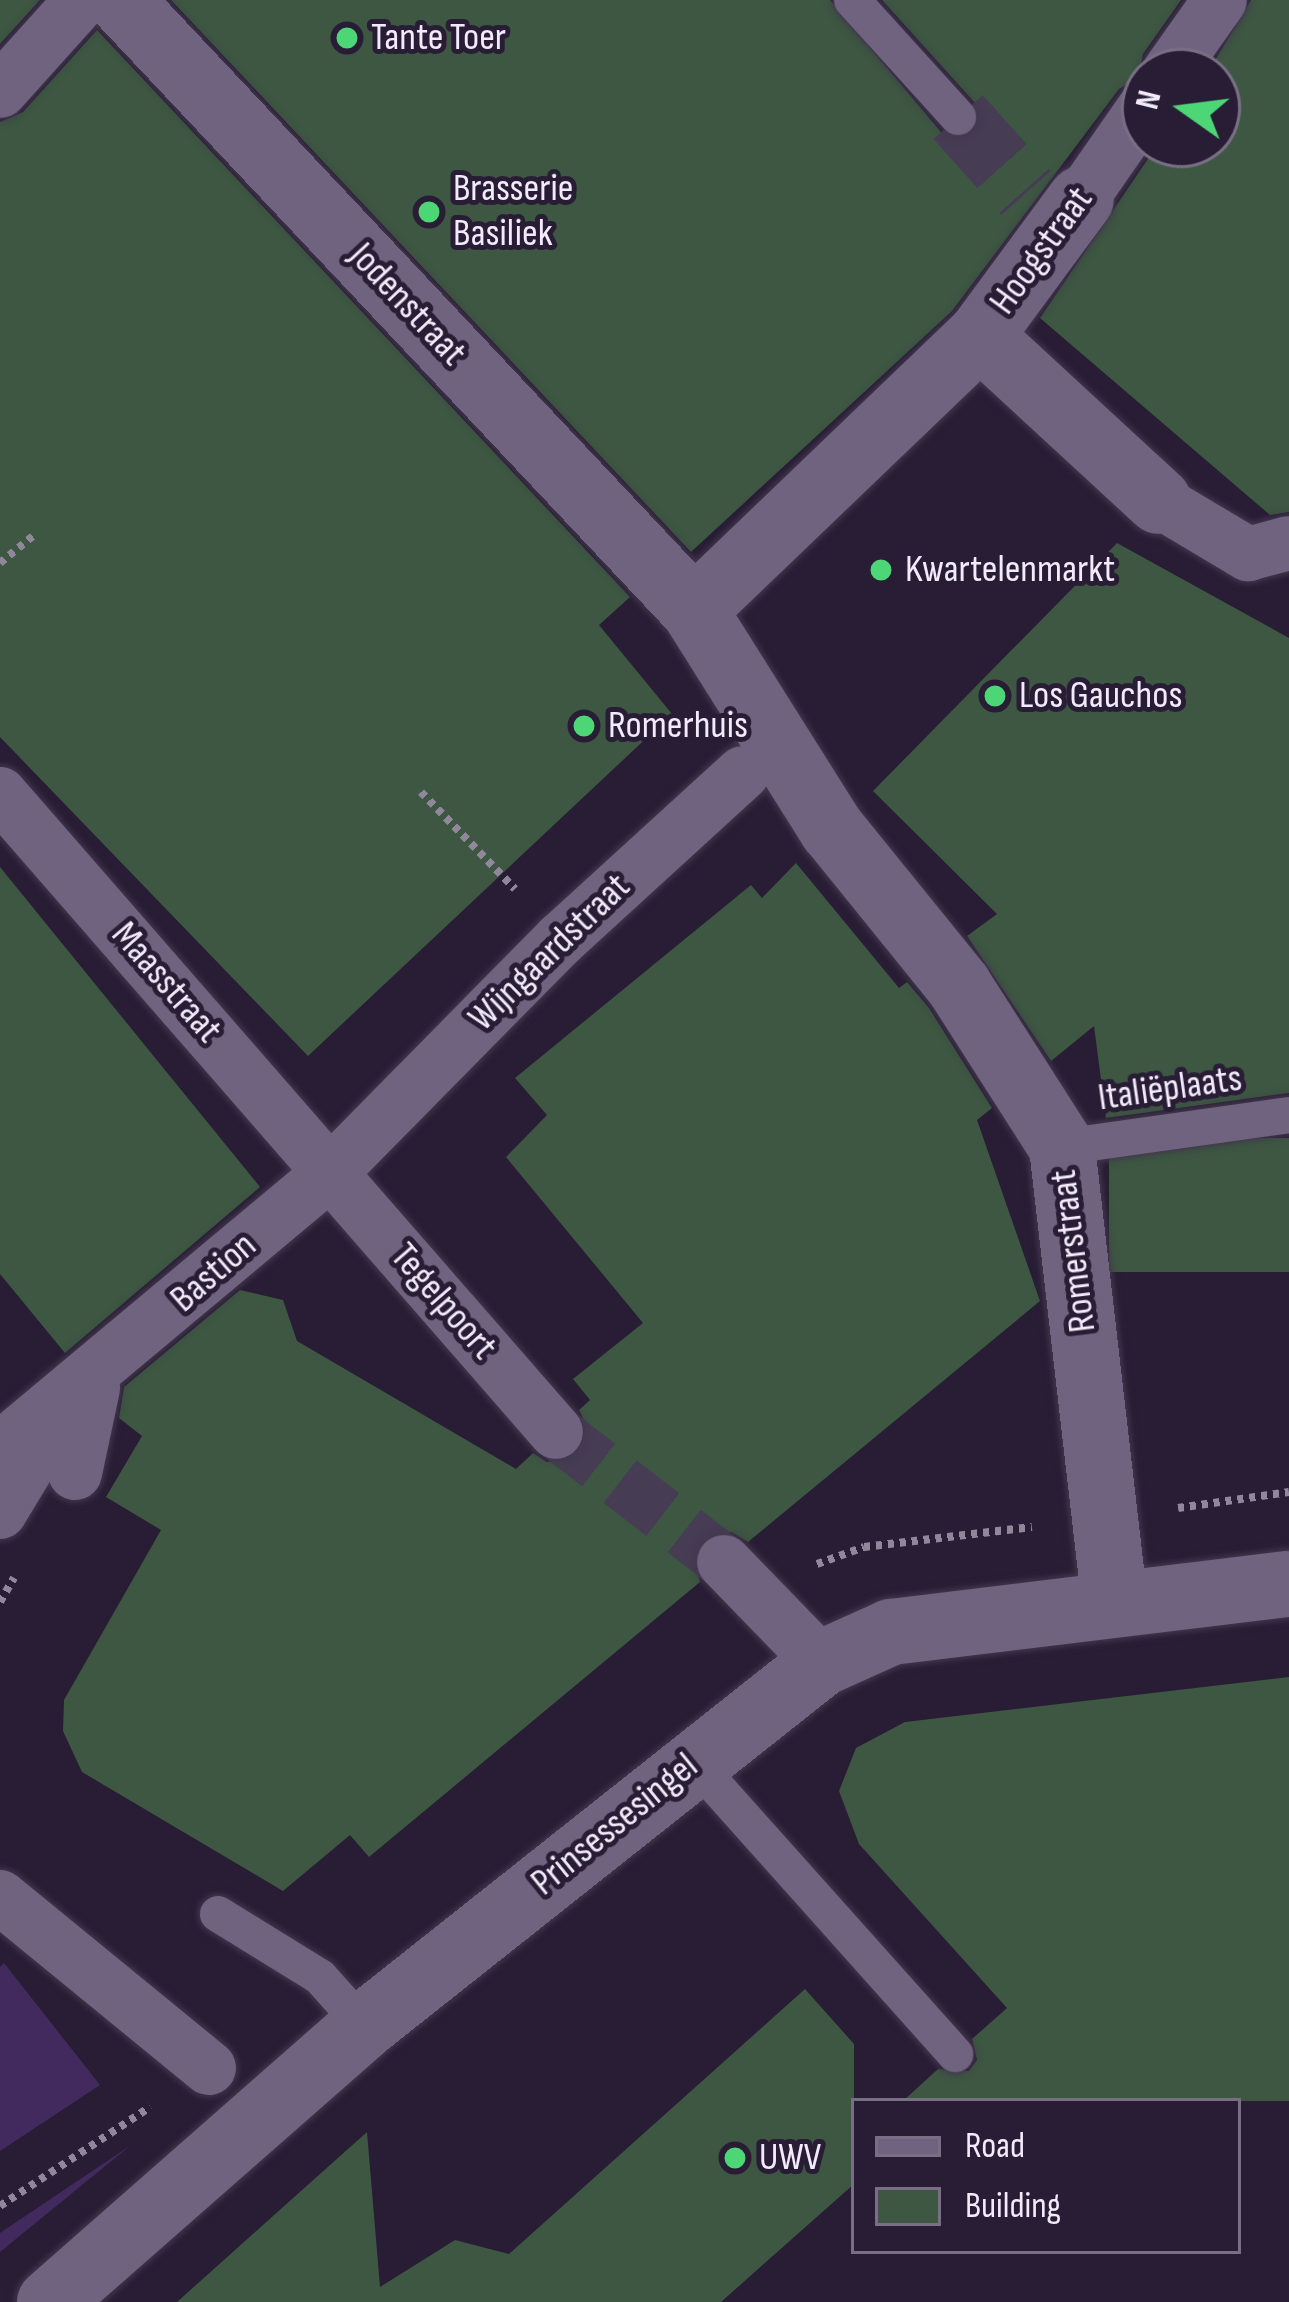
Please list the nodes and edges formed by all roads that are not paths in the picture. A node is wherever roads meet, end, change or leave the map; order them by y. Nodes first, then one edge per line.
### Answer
1 (82, 0) edge
2 (120, 0) edge
3 (852, 0) edge
4 (1220, 0) edge
5 (1186, 48) edge
6 (0, 91) edge
7 (958, 117) tunnel mouth
8 (1121, 134) edge
9 (1058, 204) joint
10 (980, 336) junction
11 (1160, 501) joint
12 (1289, 543) edge
13 (694, 610) junction
14 (760, 758) junction
15 (0, 794) edge
16 (1289, 1115) edge
17 (1062, 1147) junction
18 (331, 1172) junction
19 (84, 1383) junction
20 (556, 1432) tunnel mouth
21 (0, 1449) edge
22 (74, 1473) dead end
23 (0, 1512) edge
24 (724, 1562) tunnel mouth
25 (1289, 1584) edge
26 (1115, 1604) junction
27 (822, 1663) junction
28 (694, 1762) junction
29 (0, 1897) edge
30 (218, 1914) dead end
31 (364, 2026) junction
32 (955, 2054) dead end
33 (208, 2068) road end
34 (50, 2302) edge

1 - 6 street
2 - 13 street, Jodenstraat
3 - 7 lane
4 - 5 street
8 - 9 street, Hoogstraat
9 - 10 street, Hoogstraat
10 - 11 street
10 - 13 street
11 - 12 street
13 - 14 street
14 - 17 street, Romerstraat
14 - 18 street, Wijngaardstraat
15 - 18 street, Maasstraat
16 - 17 lane, Italiëplaats
17 - 26 street, Romerstraat
18 - 19 street, Bastion
18 - 20 street, Tegelpoort
19 - 21 street, Bastion
19 - 22 street
19 - 23 street, Bastion
24 - 27 street
25 - 26 street, Prinsessesingel
26 - 27 street, Prinsessesingel
27 - 28 street, Prinsessesingel
28 - 31 street, Prinsessesingel
28 - 32 lane
29 - 33 street
30 - 31 lane
31 - 34 street, Prinsessesingel

